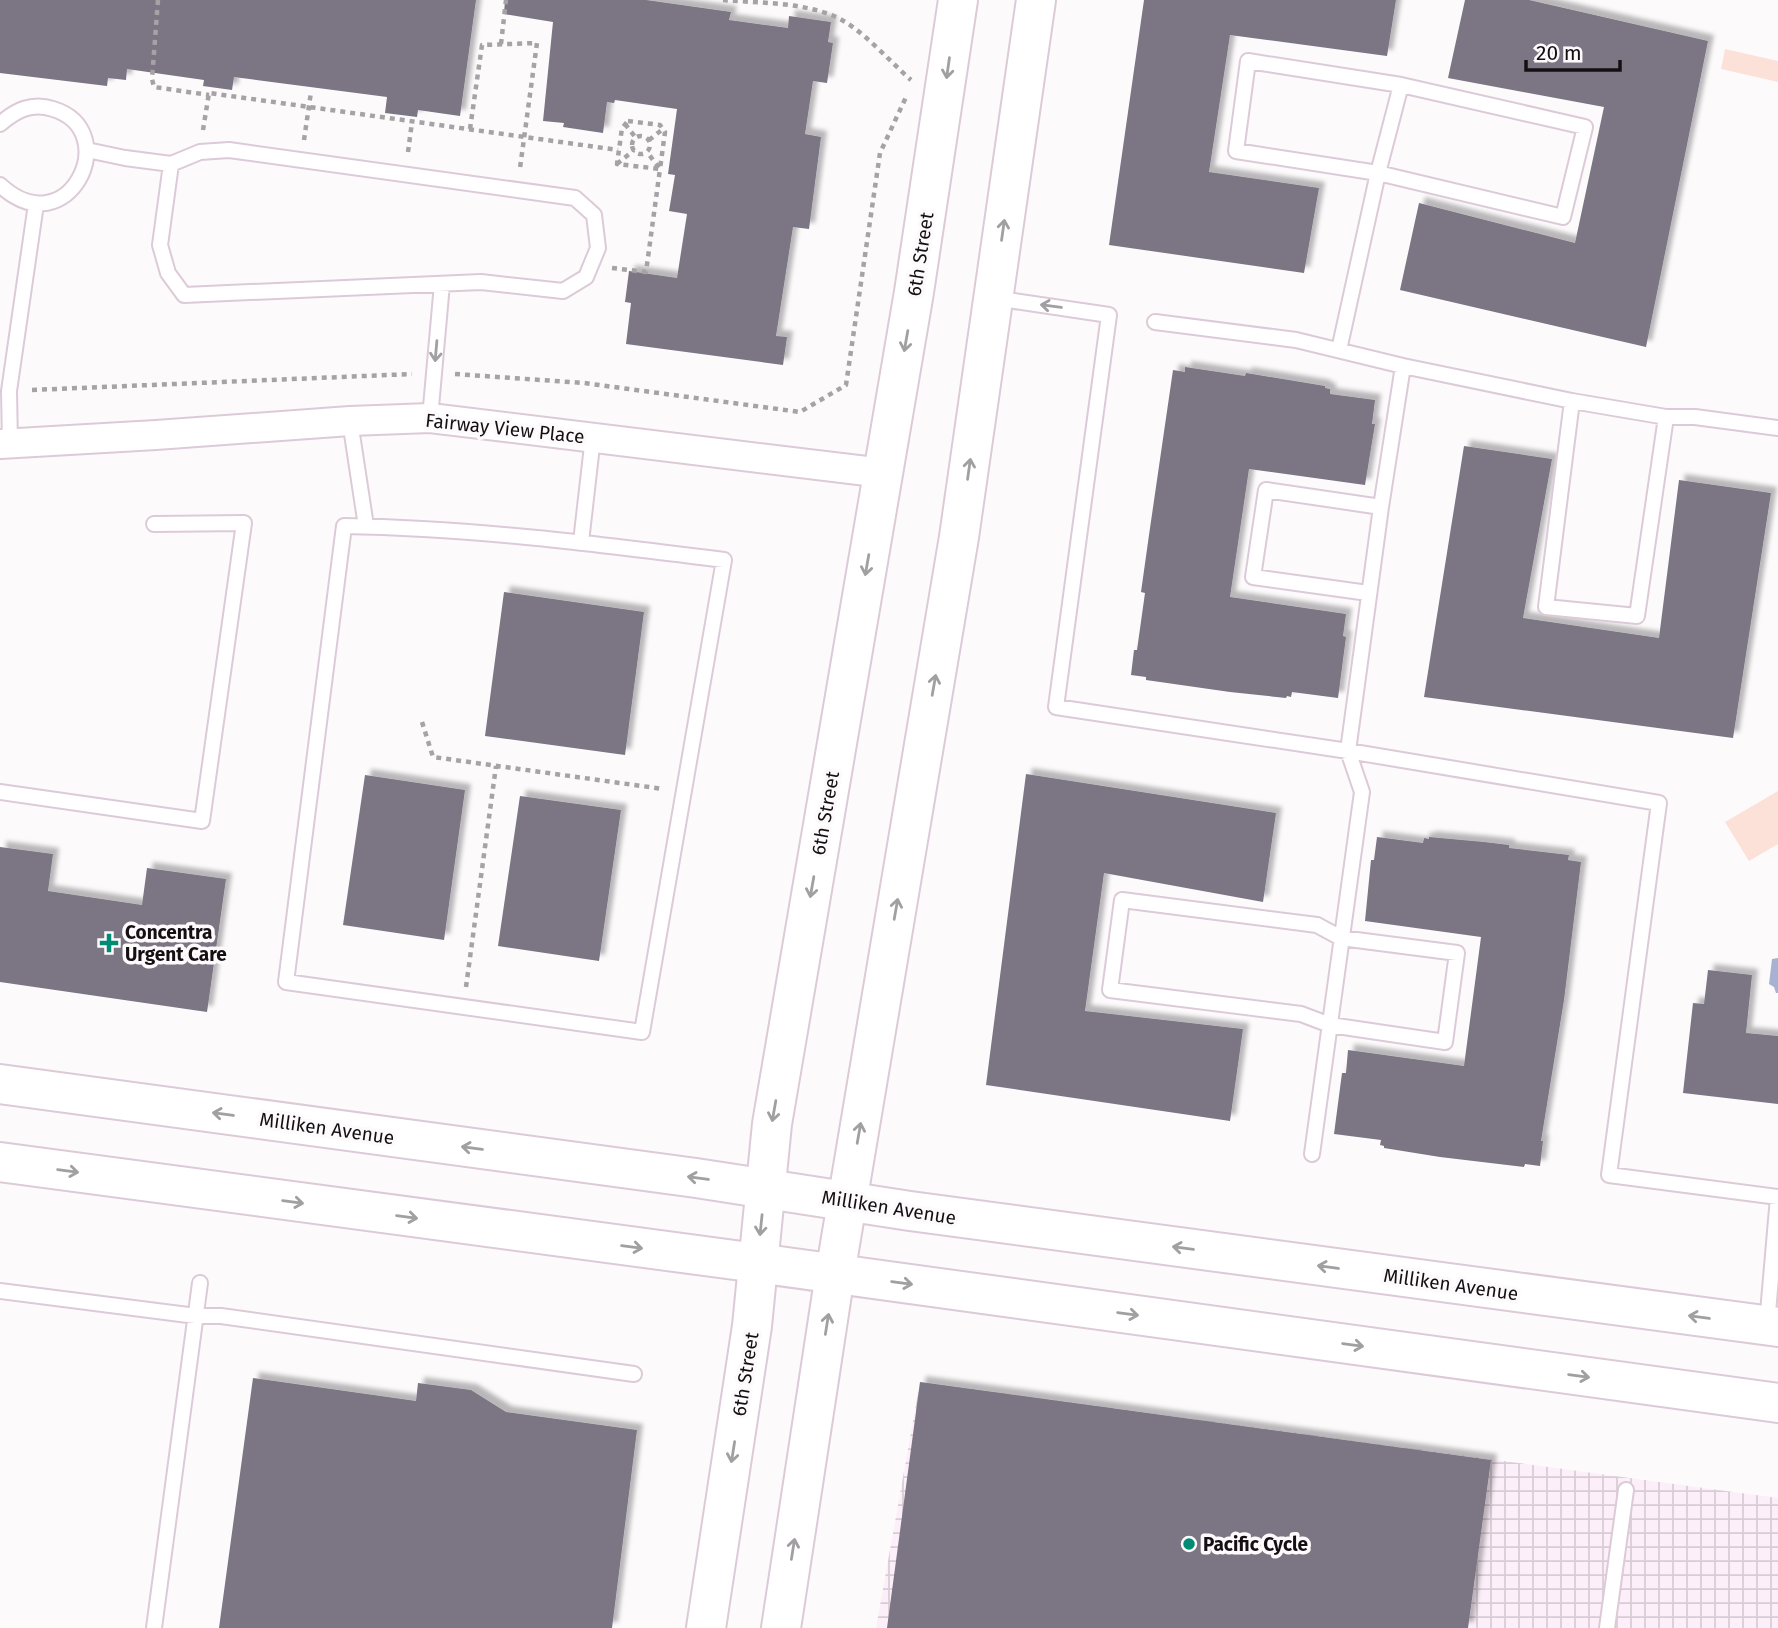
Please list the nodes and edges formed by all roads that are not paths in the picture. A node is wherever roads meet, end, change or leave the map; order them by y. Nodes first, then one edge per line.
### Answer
1 (958, 0) edge
2 (1036, 0) edge
3 (1401, 85) junction
4 (0, 124) edge
5 (87, 150) junction
6 (171, 164) junction
7 (1378, 173) junction
8 (0, 186) edge
9 (36, 204) junction
10 (442, 284) junction
11 (993, 298) junction
12 (1155, 322) dead end
13 (1339, 350) junction
14 (1403, 366) junction
15 (1572, 401) junction
16 (1666, 417) junction
17 (430, 418) junction
18 (350, 421) junction
19 (1778, 428) edge
20 (593, 437) junction
21 (5, 444) edge
22 (883, 473) junction
23 (1381, 506) junction
24 (154, 524) dead end
25 (366, 526) junction
26 (581, 542) junction
27 (1368, 593) junction
28 (1348, 751) junction
29 (0, 792) edge
30 (1341, 938) junction
31 (1330, 1025) junction
32 (0, 1084) edge
33 (1312, 1154) dead end
34 (0, 1162) edge
35 (765, 1188) junction
36 (1778, 1197) edge
37 (847, 1200) junction
38 (757, 1263) junction
39 (835, 1274) junction
40 (201, 1283) dead end
41 (0, 1291) edge
42 (196, 1316) junction
43 (1773, 1327) edge
44 (634, 1374) dead end
45 (1778, 1404) edge
46 (1626, 1490) dead end
47 (154, 1628) edge
48 (706, 1628) edge
49 (781, 1628) edge
50 (1607, 1628) edge

1 -> 22 main road, 6th Street
11 -> 2 main road
3 - 7 lane
3 - 7 lane
3 - 7 lane
4 - 5 lane
5 - 6 lane
5 - 9 lane
6 - 10 lane
6 - 10 lane
7 - 13 lane
8 - 9 lane
9 - 21 lane
10 -> 17 lane
28 -> 11 lane
37 -> 11 main road
12 - 13 lane
13 - 14 lane
14 - 15 lane
14 - 23 lane
15 - 16 lane
15 - 16 lane
16 - 19 lane
17 - 18 street, Fairway View Place
17 - 20 street, Fairway View Place
18 - 21 street, Fairway View Place
18 - 25 lane
20 - 22 street, Fairway View Place
20 - 26 lane
22 -> 35 main road, 6th Street
23 - 27 lane
23 - 27 lane
24 - 29 lane
25 - 26 lane
25 - 26 lane
27 - 28 lane
28 - 30 lane
28 - 36 lane
30 - 31 lane
30 - 31 lane
30 - 31 lane
31 - 33 lane
35 -> 32 main road, Milliken Avenue
34 -> 38 main road
35 - 37 main road, Milliken Avenue
35 -> 38 main road, 6th Street
36 - 43 lane
37 - 39 main road
43 -> 37 main road, Milliken Avenue
38 - 39 main road
38 -> 48 main road, 6th Street
39 -> 45 main road
49 -> 39 main road
40 - 42 lane
41 - 42 lane
42 - 44 lane
42 - 47 lane
46 - 50 lane

